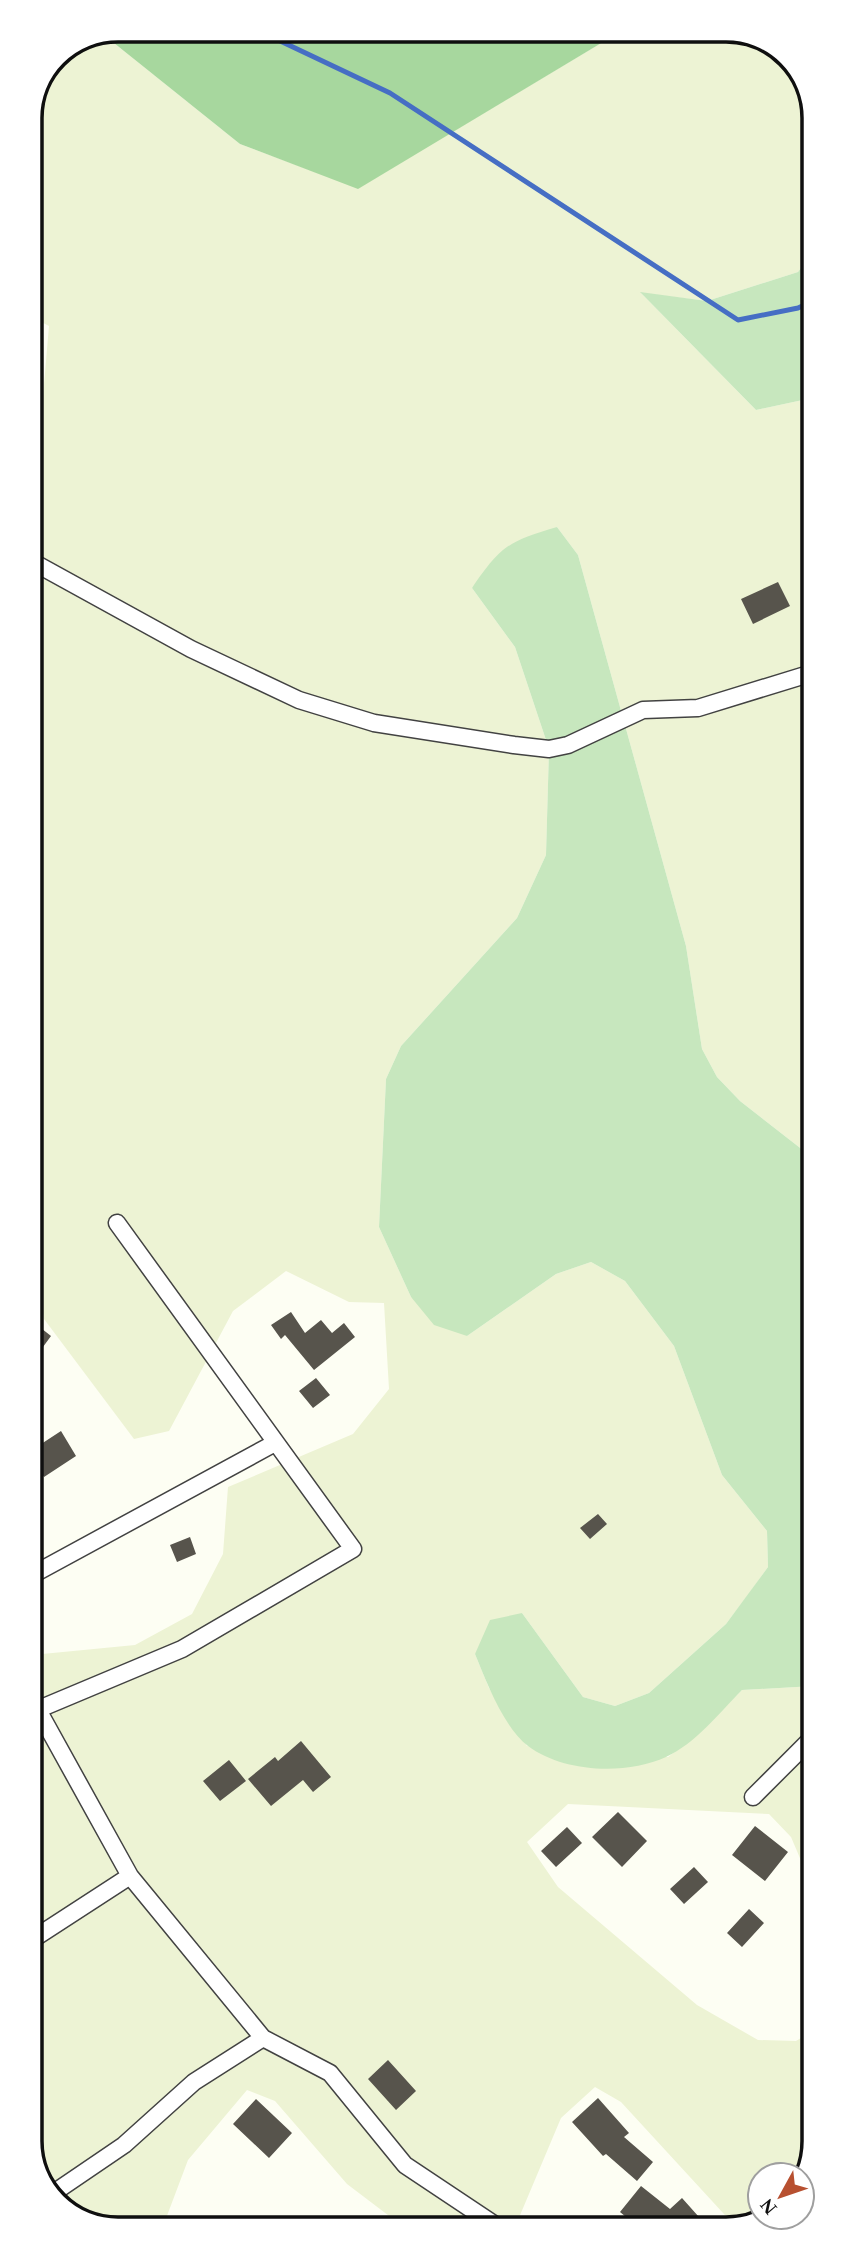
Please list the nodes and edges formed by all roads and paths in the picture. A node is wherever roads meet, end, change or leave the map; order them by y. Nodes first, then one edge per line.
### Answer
1 (42, 567) edge
2 (802, 676) edge
3 (117, 1223) dead end
4 (275, 1443) junction
5 (42, 1570) edge
6 (42, 1701) edge
7 (42, 1717) edge
8 (802, 1748) edge
9 (753, 1797) dead end
10 (130, 1876) junction
11 (42, 1933) edge
12 (263, 2038) junction
13 (60, 2189) edge
14 (483, 2217) edge

1 - 2 street
3 - 4 street
4 - 5 street
4 - 6 street
7 - 10 street
8 - 9 street
10 - 11 street
10 - 12 street
12 - 13 street
12 - 14 street

